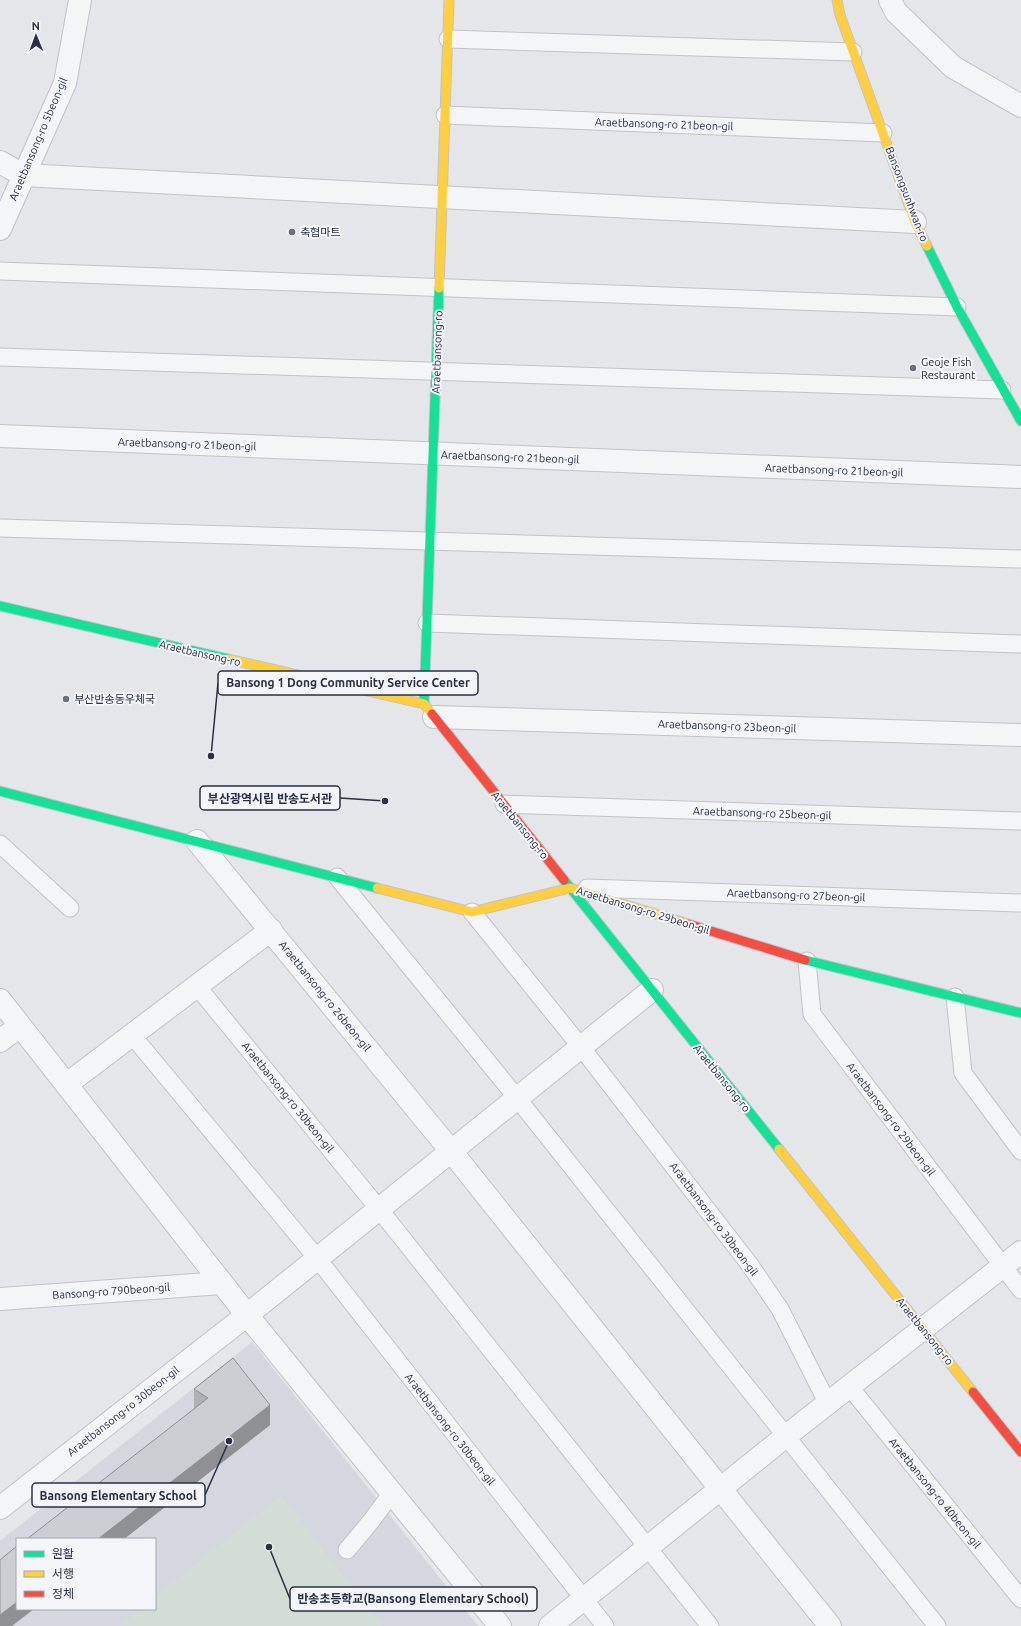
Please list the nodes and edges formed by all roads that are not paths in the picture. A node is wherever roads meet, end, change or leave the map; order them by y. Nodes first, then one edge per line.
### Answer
1 (80, 0) edge
2 (449, 0) edge
3 (837, 0) edge
4 (890, 0) edge
5 (448, 39) junction
6 (853, 52) junction
7 (1021, 106) edge
8 (445, 116) junction
9 (883, 133) junction
10 (11, 168) edge
11 (442, 197) junction
12 (915, 222) junction
13 (0, 228) edge
14 (0, 271) edge
15 (439, 288) junction
16 (956, 307) junction
17 (0, 357) edge
18 (436, 371) junction
19 (1002, 390) junction
20 (1021, 421) edge
21 (0, 436) edge
22 (433, 454) junction
23 (1021, 477) edge
24 (0, 528) edge
25 (430, 540) junction
26 (1021, 559) edge
27 (0, 606) edge
28 (427, 623) junction
29 (1021, 644) edge
30 (429, 711) junction
31 (1021, 736) edge
32 (0, 791) edge
33 (504, 804) junction
34 (1021, 821) edge
35 (197, 841) junction
36 (0, 844) edge
37 (337, 877) junction
38 (570, 888) junction
39 (1021, 903) edge
40 (70, 908) dead end
41 (472, 912) junction
42 (271, 930) junction
43 (807, 961) junction
44 (196, 985) junction
45 (652, 990) junction
46 (956, 997) junction
47 (0, 1000) edge
48 (1021, 1013) edge
49 (20, 1026) junction
50 (131, 1034) junction
51 (0, 1041) edge
52 (581, 1047) junction
53 (67, 1084) junction
54 (517, 1098) junction
55 (451, 1151) junction
56 (1021, 1151) edge
57 (379, 1208) junction
58 (1021, 1252) edge
59 (317, 1258) junction
60 (1002, 1267) junction
61 (222, 1283) junction
62 (1021, 1290) edge
63 (0, 1299) edge
64 (247, 1315) junction
65 (923, 1329) junction
66 (849, 1386) junction
67 (828, 1404) junction
68 (786, 1436) junction
69 (1021, 1452) edge
70 (720, 1489) junction
71 (391, 1494) junction
72 (0, 1508) edge
73 (648, 1547) junction
74 (347, 1550) dead end
75 (584, 1599) junction
76 (1021, 1599) edge
77 (500, 1626) edge
78 (550, 1626) edge
79 (606, 1626) edge
80 (710, 1626) edge
81 (830, 1626) edge
82 (937, 1626) edge

1 - 10 street, Araetbansong-ro 5beon-gil
2 - 5 main road, Araetbansong-ro
3 - 6 main road, Bansongsunhwan-ro
4 - 7 street
5 - 6 lane
5 - 8 main road, Araetbansong-ro
6 - 9 main road, Bansongsunhwan-ro
8 - 9 lane, Araetbansong-ro 21beon-gil
8 - 11 main road, Araetbansong-ro
9 - 12 main road, Bansongsunhwan-ro
10 - 11 street
10 - 13 street, Araetbansong-ro 5beon-gil
11 - 12 street
11 - 15 main road, Araetbansong-ro
12 - 16 main road, Bansongsunhwan-ro
14 - 15 lane
15 - 16 lane
15 - 18 main road, Araetbansong-ro
16 - 19 main road, Bansongsunhwan-ro
17 - 18 lane
18 - 19 lane
18 - 22 main road, Araetbansong-ro
19 - 20 main road, Bansongsunhwan-ro
21 - 22 street, Araetbansong-ro 21beon-gil
22 - 23 street, Araetbansong-ro 21beon-gil
22 - 25 main road, Araetbansong-ro
24 - 25 lane
25 - 26 lane
25 - 28 main road, Araetbansong-ro
27 - 30 main road, Araetbansong-ro
28 - 29 lane
28 - 30 main road, Araetbansong-ro
30 - 31 street, Araetbansong-ro 23beon-gil
30 - 33 main road, Araetbansong-ro
32 - 35 main road
33 - 34 lane, Araetbansong-ro 25beon-gil
33 - 38 main road, Araetbansong-ro
35 - 37 main road
35 - 42 street, Araetbansong-ro 26beon-gil
36 - 40 lane
37 - 41 main road
37 - 54 lane
38 - 39 lane, Araetbansong-ro 27beon-gil
38 - 41 main road
38 - 43 main road, Araetbansong-ro 29beon-gil
38 - 45 main road, Araetbansong-ro
41 - 52 lane
42 - 44 street
42 - 55 street, Araetbansong-ro 26beon-gil
43 - 46 main road, Araetbansong-ro 29beon-gil
43 - 60 lane, Araetbansong-ro 29beon-gil
44 - 50 street
44 - 57 lane, Araetbansong-ro 30beon-gil
45 - 52 street, Araetbansong-ro 30beon-gil
45 - 65 main road, Araetbansong-ro
46 - 48 main road, Araetbansong-ro 29beon-gil
46 - 56 lane
47 - 49 street
49 - 51 street
49 - 53 street
50 - 53 street
50 - 59 lane, Araetbansong-ro 30beon-gil
52 - 54 street, Araetbansong-ro 30beon-gil
52 - 67 lane, Araetbansong-ro 30beon-gil
53 - 61 street
54 - 55 street, Araetbansong-ro 30beon-gil
54 - 68 lane
55 - 57 street, Araetbansong-ro 30beon-gil
55 - 70 street
57 - 59 street, Araetbansong-ro 30beon-gil
57 - 73 lane, Araetbansong-ro 30beon-gil
58 - 60 street
59 - 64 street, Araetbansong-ro 30beon-gil
59 - 75 lane, Araetbansong-ro 30beon-gil
60 - 62 lane, Araetbansong-ro 29beon-gil
60 - 65 street
61 - 63 street, Bansong-ro 790beon-gil
61 - 64 street
64 - 71 street
64 - 72 street, Araetbansong-ro 30beon-gil
65 - 66 street
65 - 69 main road, Araetbansong-ro
66 - 67 street
66 - 76 lane, Araetbansong-ro 40beon-gil
67 - 68 street
68 - 70 street
68 - 82 lane
70 - 73 street
70 - 81 street
71 - 74 lane
71 - 77 street
73 - 75 street
73 - 80 lane
75 - 78 street
75 - 79 lane

